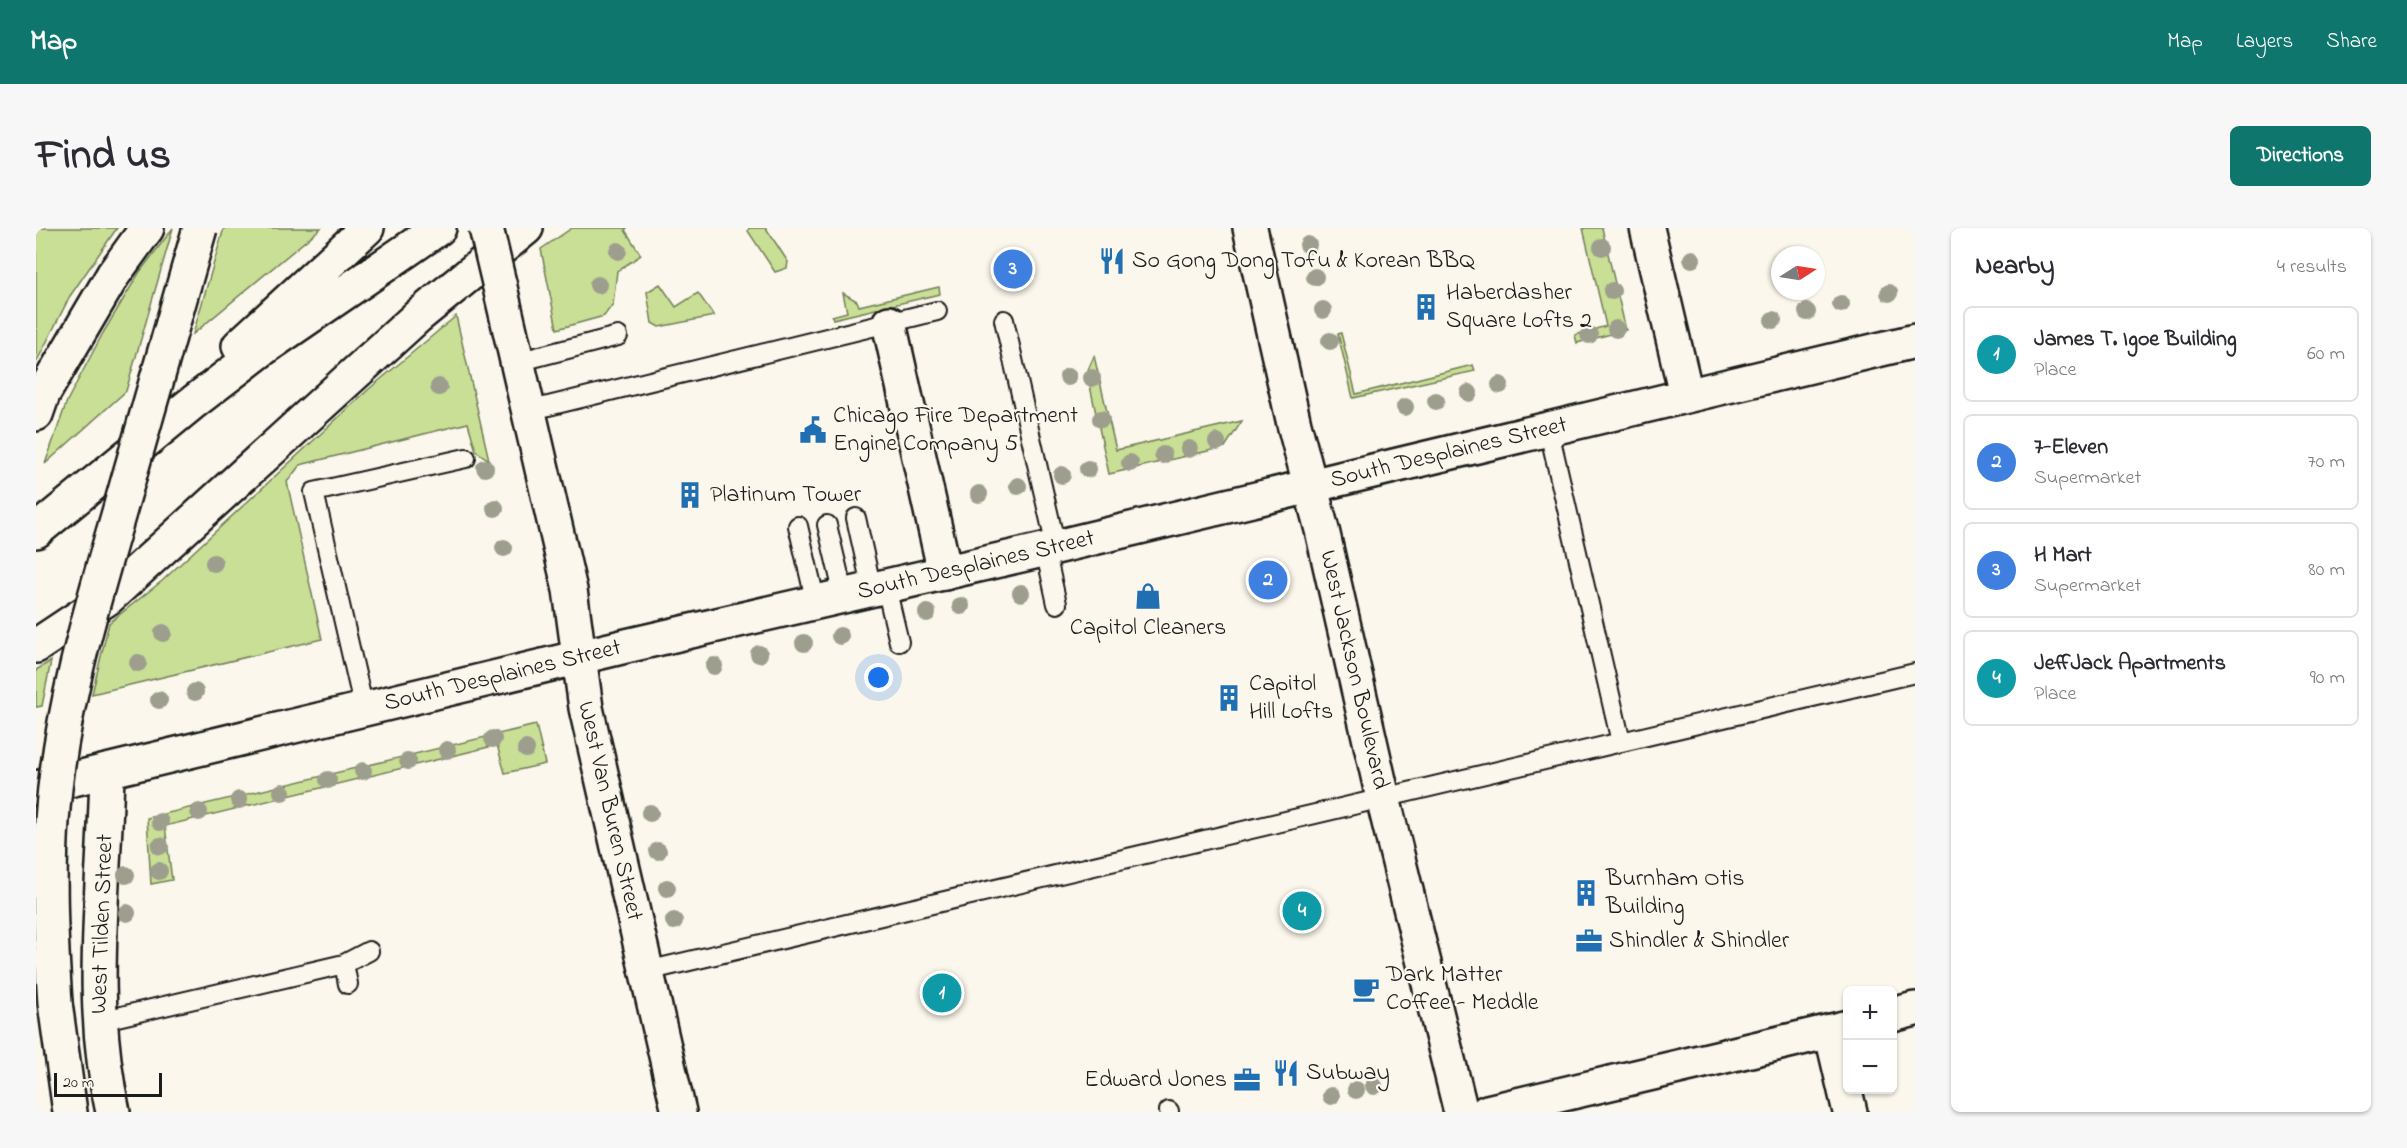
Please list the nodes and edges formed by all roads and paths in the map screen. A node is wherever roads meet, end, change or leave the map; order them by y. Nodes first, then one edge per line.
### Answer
1 (147, 228) edge
2 (200, 228) edge
3 (367, 228) edge
4 (439, 228) edge
5 (486, 228) edge
6 (526, 228) edge
7 (1250, 228) edge
8 (1647, 228) edge
9 (937, 311) dead end
10 (1004, 320) dead end
11 (889, 323) junction
12 (618, 336) dead end
13 (1915, 341) edge
14 (517, 362) junction
15 (1686, 394) junction
16 (39, 404) edge
17 (528, 411) junction
18 (1548, 427) junction
19 (466, 458) dead end
20 (116, 466) junction
21 (1311, 485) junction
22 (856, 518) dead end
23 (827, 525) dead end
24 (798, 526) dead end
25 (36, 531) edge
26 (1050, 548) junction
27 (945, 573) junction
28 (854, 594) junction
29 (1058, 604) dead end
30 (898, 642) dead end
31 (36, 646) edge
32 (580, 658) junction
33 (1915, 673) edge
34 (364, 710) junction
35 (1622, 742) junction
36 (107, 771) junction
37 (36, 788) edge
38 (1383, 798) junction
39 (369, 951) dead end
40 (344, 964) junction
41 (647, 971) junction
42 (348, 984) dead end
43 (1915, 1010) edge
44 (1897, 1014) edge
45 (100, 1021) junction
46 (1839, 1029) edge
47 (70, 1112) edge
48 (113, 1112) edge
49 (679, 1112) edge
50 (1461, 1112) edge
51 (1487, 1112) edge
52 (1850, 1112) edge

1 - 16 main road
2 - 47 main road, bridge
3 - 20 main road
4 - 20 main road
5 - 14 main road, West Van Buren Street, bridge
6 - 31 main road
7 - 21 main road, West Jackson Boulevard
8 - 15 main road
9 - 11 lane
10 - 26 lane
11 - 17 lane
11 - 27 main road
12 - 14 lane
13 - 15 main road, South Desplaines Street
14 - 17 main road, West Van Buren Street
15 - 18 main road, South Desplaines Street
17 - 32 main road, West Van Buren Street
18 - 21 main road, South Desplaines Street
18 - 35 lane
19 - 34 lane
20 - 25 main road
21 - 26 main road, South Desplaines Street
21 - 38 main road, West Jackson Boulevard
22 - 28 lane
23 - 28 lane
24 - 28 lane
26 - 27 main road, South Desplaines Street
26 - 29 lane
27 - 28 main road, South Desplaines Street
28 - 30 lane
28 - 32 main road, South Desplaines Street
32 - 34 main road, South Desplaines Street
32 - 41 main road, West Van Buren Street
33 - 35 lane
34 - 36 main road, South Desplaines Street
35 - 38 lane
36 - 37 main road, South Desplaines Street
36 - 45 main road, West Tilden Street
38 - 41 lane
38 - 50 main road, West Jackson Boulevard
39 - 40 lane
40 - 42 lane
40 - 45 lane
41 - 49 main road, West Van Buren Street
43 - 44 main road
45 - 48 main road, West Tilden Street
46 - 51 main road
46 - 52 main road

